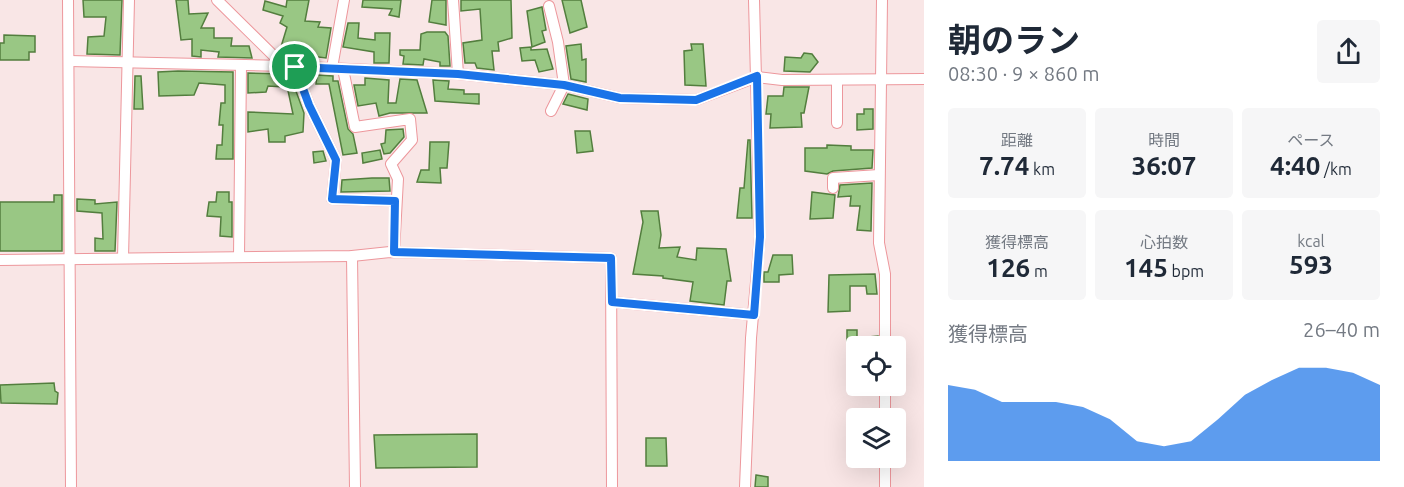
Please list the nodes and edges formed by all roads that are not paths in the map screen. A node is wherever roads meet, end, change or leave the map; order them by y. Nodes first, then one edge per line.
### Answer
1 (68, 0) edge
2 (129, 0) edge
3 (344, 0) edge
4 (453, 0) edge
5 (754, 0) edge
6 (882, 0) edge
7 (220, 1) edge
8 (549, 6) dead end
9 (69, 61) junction
10 (127, 63) junction
11 (241, 65) junction
12 (290, 66) junction
13 (338, 69) junction
14 (458, 74) junction
15 (757, 76) junction
16 (880, 79) junction
17 (924, 79) edge
18 (837, 80) junction
19 (564, 85) junction
20 (551, 111) dead end
21 (837, 123) dead end
22 (879, 175) junction
23 (833, 188) dead end
24 (395, 201) junction
25 (394, 252) junction
26 (352, 256) junction
27 (239, 257) junction
28 (123, 258) junction
29 (0, 260) edge
30 (71, 260) junction
31 (612, 302) junction
32 (754, 315) junction
33 (885, 336) edge
34 (885, 468) edge
35 (70, 487) edge
36 (355, 487) edge
37 (612, 487) edge
38 (745, 487) edge
39 (885, 487) edge

1 - 9 street
2 - 10 street
3 - 13 street
4 - 14 street
5 - 15 street
6 - 16 street
7 - 12 street
8 - 19 street
9 - 10 street
9 - 30 street
10 - 11 street
10 - 28 street
11 - 12 street
11 - 27 street
12 - 13 street
12 - 24 street
13 - 14 street
13 - 24 street
14 - 19 street
15 - 18 street
15 - 19 street
15 - 32 street
16 - 17 street
16 - 18 street
16 - 22 street
18 - 21 street
19 - 20 street
22 - 23 street
22 - 33 street
24 - 25 street
25 - 26 street
25 - 31 street
26 - 27 street
26 - 36 street
27 - 28 street
28 - 30 street
29 - 30 street
30 - 35 street
31 - 32 street
31 - 37 street
32 - 38 street
34 - 39 street

